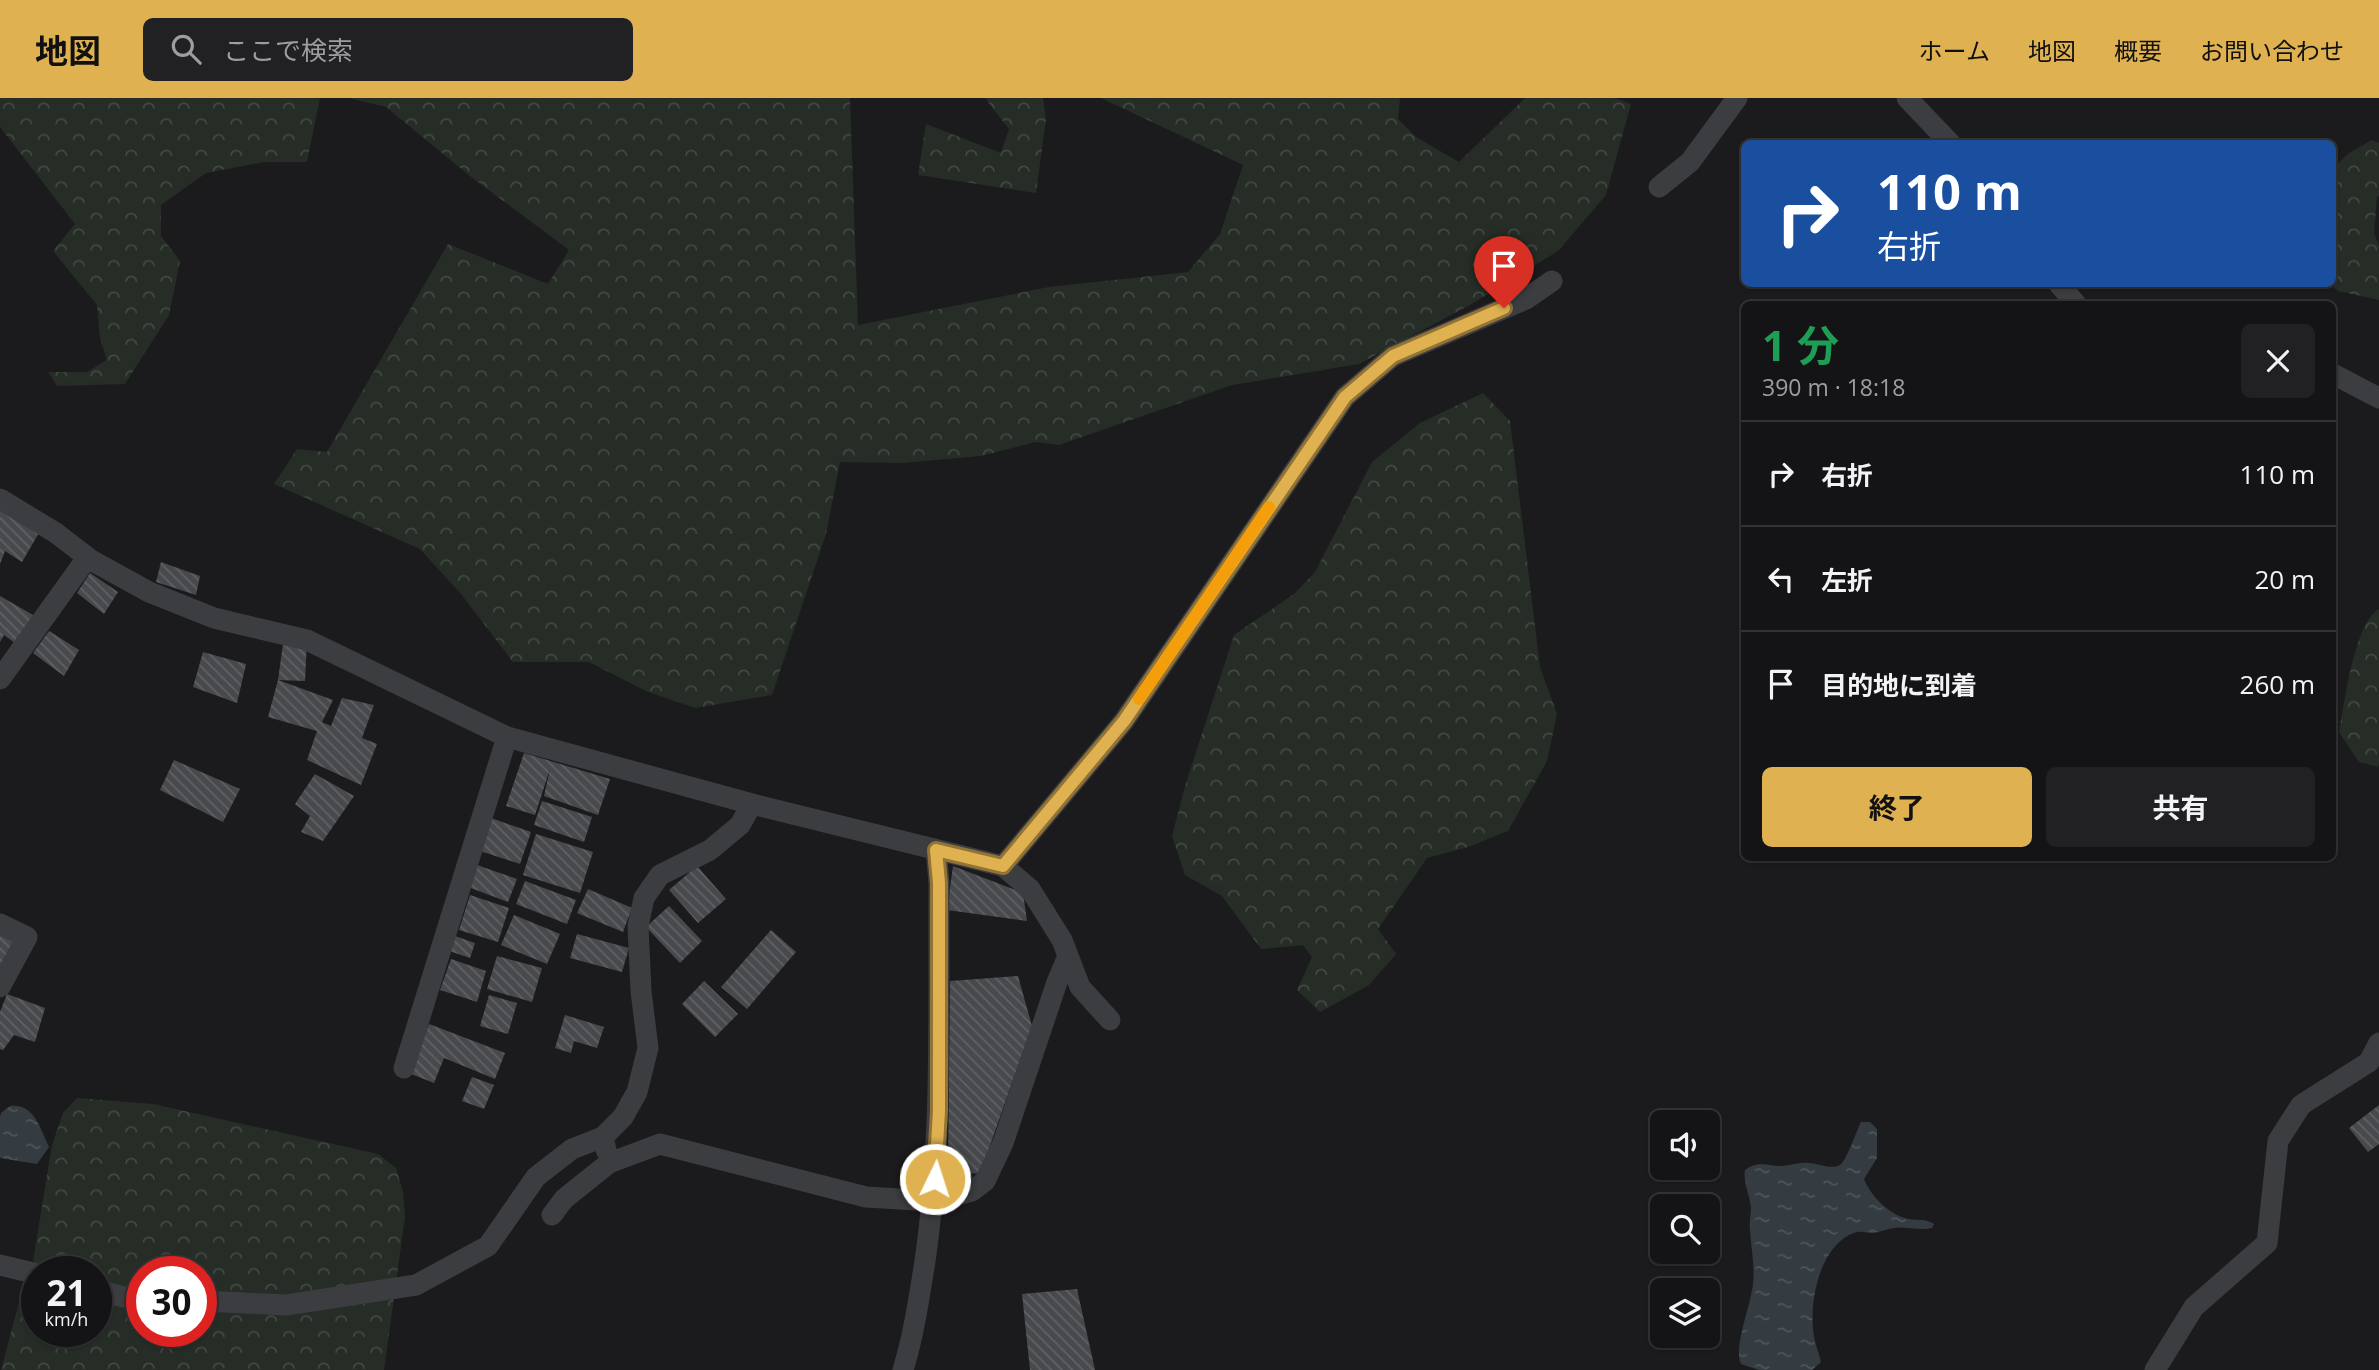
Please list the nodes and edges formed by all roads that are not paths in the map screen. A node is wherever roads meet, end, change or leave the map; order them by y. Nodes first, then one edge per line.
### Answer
1 (1737, 98) edge
2 (1907, 98) edge
3 (1947, 140) edge
4 (1659, 187) dead end
5 (1552, 281) dead end
6 (2062, 287) edge
7 (2073, 301) edge
8 (2336, 376) edge
9 (2379, 398) edge
10 (0, 499) edge
11 (88, 558) junction
12 (0, 679) edge
13 (507, 737) junction
14 (752, 804) junction
15 (936, 850) junction
16 (1003, 866) junction
17 (0, 924) edge
18 (1068, 956) junction
19 (0, 987) edge
20 (1110, 1020) dead end
21 (2379, 1043) edge
22 (404, 1068) dead end
23 (603, 1137) junction
24 (609, 1163) junction
25 (933, 1201) junction
26 (552, 1215) dead end
27 (0, 1265) edge
28 (21, 1271) edge
29 (217, 1302) edge
30 (903, 1370) edge
31 (2155, 1370) edge

1 - 4 street
2 - 3 street
5 - 16 street
6 - 7 street
8 - 9 street
10 - 11 street
11 - 12 street
11 - 13 street
13 - 14 street
13 - 22 street
14 - 15 street
14 - 23 street
15 - 16 street
15 - 25 street
16 - 18 street
17 - 19 street
18 - 20 street
18 - 25 street
21 - 31 street
23 - 24 street
23 - 29 street
24 - 25 street
24 - 26 street
25 - 30 street
27 - 28 street

